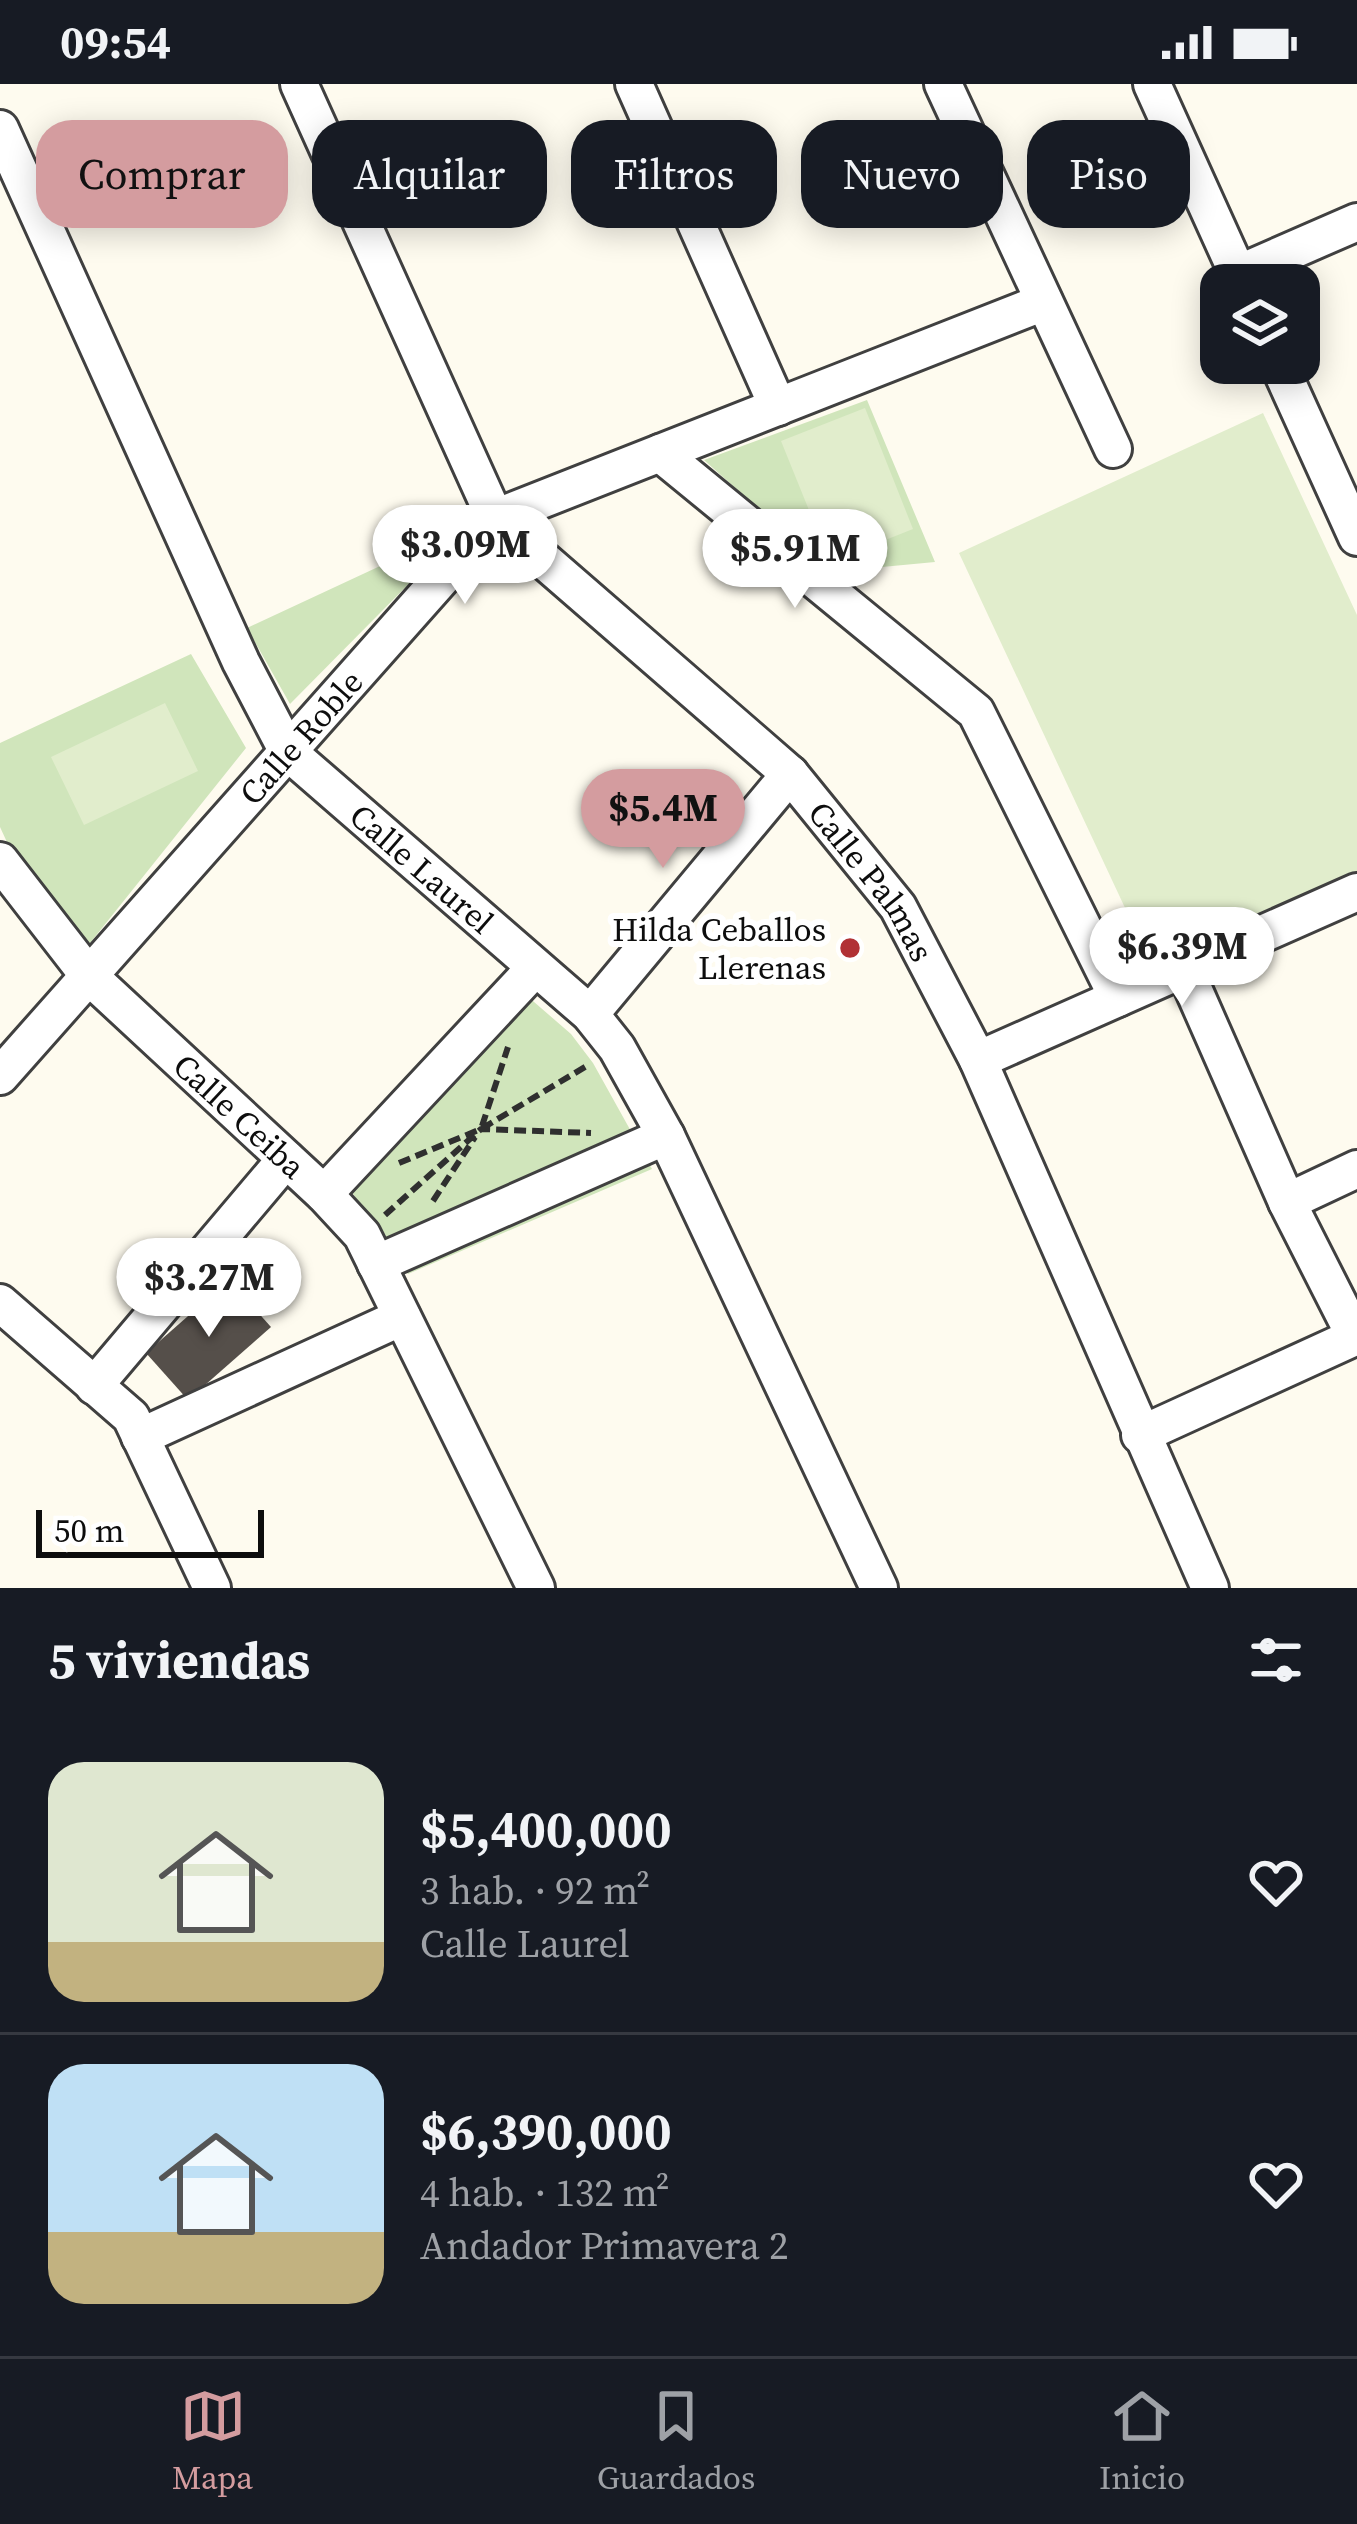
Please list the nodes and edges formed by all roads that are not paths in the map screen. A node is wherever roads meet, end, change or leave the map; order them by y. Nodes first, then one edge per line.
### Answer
1 (299, 84) edge
2 (634, 84) edge
3 (943, 84) edge
4 (1152, 84) edge
5 (0, 129) edge
6 (1357, 222) edge
7 (1233, 264) edge
8 (1272, 264) edge
9 (1044, 302) junction
10 (1288, 384) edge
11 (778, 407) junction
12 (1113, 449) dead end
13 (660, 453) junction
14 (495, 518) junction
15 (1357, 536) edge
16 (288, 752) junction
17 (790, 774) junction
18 (0, 861) edge
19 (1357, 892) edge
20 (535, 968) junction
21 (1184, 968) junction
22 (89, 976) junction
23 (1118, 998) junction
24 (590, 1014) junction
25 (978, 1060) junction
26 (0, 1076) edge
27 (666, 1136) junction
28 (286, 1159) junction
29 (1357, 1169) edge
30 (324, 1194) junction
31 (1287, 1202) junction
32 (379, 1251) junction
33 (0, 1304) edge
34 (403, 1317) junction
35 (1356, 1336) edge
36 (94, 1387) junction
37 (1140, 1435) junction
38 (140, 1437) junction
39 (212, 1588) edge
40 (536, 1588) edge
41 (879, 1588) edge
42 (1210, 1588) edge

1 - 14 street, Calle Palmas
2 - 11 street
3 - 9 street
4 - 7 street
5 - 16 street, Calle Laurel
6 - 8 street
9 - 11 street, Calle Roble
9 - 12 street
10 - 15 street
11 - 13 street, Calle Roble
13 - 14 street, Calle Roble
13 - 23 street
14 - 16 street, Calle Roble
14 - 17 street, Calle Palmas
16 - 20 street, Calle Laurel
16 - 22 street, Calle Roble
17 - 24 street
17 - 25 street, Calle Palmas
18 - 22 street, Calle Ceiba
19 - 21 street
20 - 24 street, Calle Laurel
20 - 30 street
21 - 23 street
21 - 31 street
22 - 26 street, Calle Roble
22 - 28 street, Calle Ceiba
23 - 25 street
24 - 27 street, Calle Laurel
25 - 37 street, Calle Palmas
27 - 32 street
27 - 41 street, Calle Laurel
28 - 30 street, Calle Ceiba
28 - 36 street
29 - 31 street
30 - 32 street, Calle Ceiba
31 - 35 street
32 - 34 street, Calle Ceiba
33 - 36 street
34 - 38 street
34 - 40 street, Calle Ceiba
35 - 37 street
36 - 38 street
37 - 42 street, Calle Palmas
38 - 39 street

